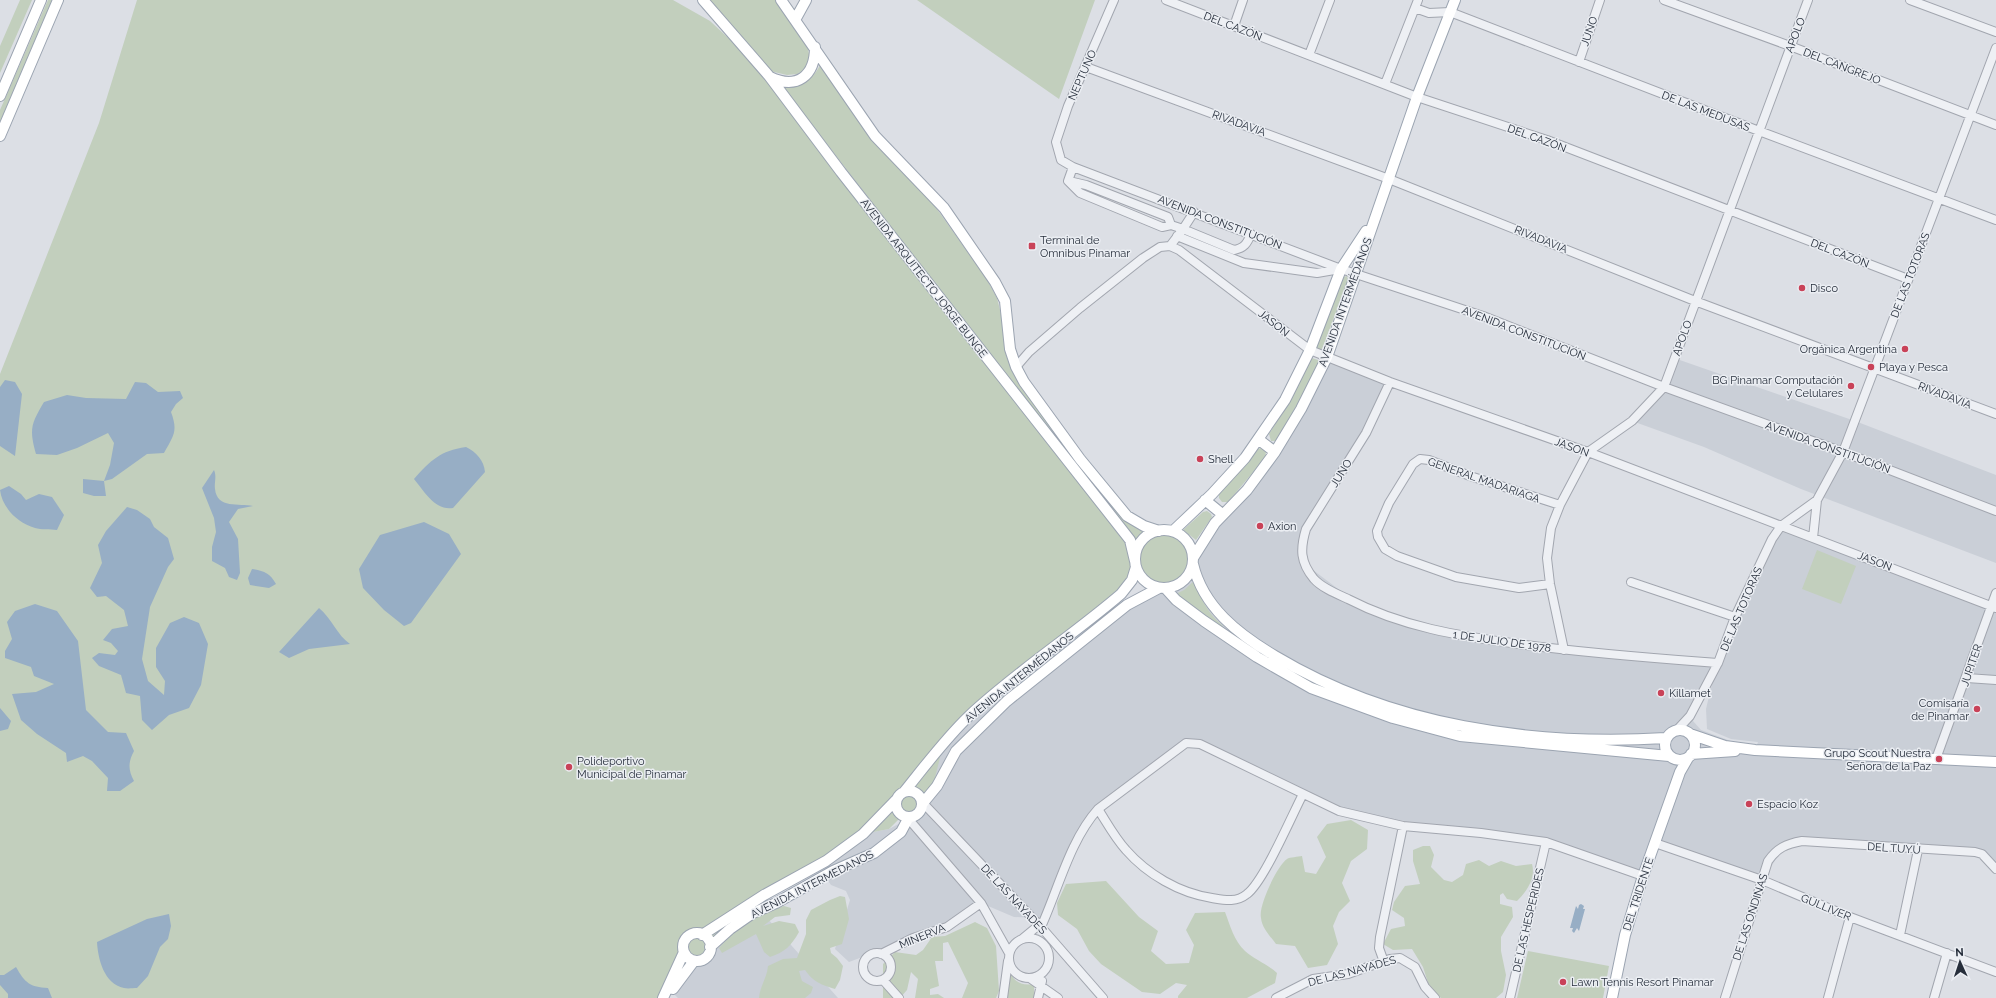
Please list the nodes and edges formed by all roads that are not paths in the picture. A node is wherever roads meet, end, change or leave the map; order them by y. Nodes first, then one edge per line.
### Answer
1 (42, 0) edge
2 (58, 0) edge
3 (704, 0) edge
4 (781, 0) edge
5 (806, 0) edge
6 (1114, 0) edge
7 (1166, 0) edge
8 (1243, 0) edge
9 (1330, 0) edge
10 (1455, 0) edge
11 (1600, 0) edge
12 (1664, 0) edge
13 (1808, 0) edge
14 (1910, 0) edge
15 (1416, 4) edge
16 (1450, 12) junction
17 (795, 20) junction
18 (1234, 26) junction
19 (1996, 32) edge
20 (1790, 46) junction
21 (815, 48) junction
22 (1996, 48) edge
23 (1309, 55) junction
24 (1578, 62) junction
25 (1086, 67) junction
26 (769, 76) junction
27 (1385, 84) junction
28 (0, 96) edge
29 (1417, 96) junction
30 (1971, 116) junction
31 (1996, 125) edge
32 (1759, 131) junction
33 (0, 136) edge
34 (1057, 152) joint
35 (1073, 167) junction
36 (1389, 179) junction
37 (1940, 198) junction
38 (1730, 211) junction
39 (1194, 212) junction
40 (1996, 220) edge
41 (1373, 221) junction
42 (1183, 229) junction
43 (1251, 234) junction
44 (1177, 236) junction
45 (1170, 246) junction
46 (1341, 269) junction
47 (1356, 274) junction
48 (1908, 279) junction
49 (1695, 301) junction
50 (1310, 350) junction
51 (1327, 357) junction
52 (1016, 367) junction
53 (1876, 369) junction
54 (1390, 382) junction
55 (1664, 387) junction
56 (1996, 414) edge
57 (1258, 439) junction
58 (1275, 452) junction
59 (1588, 452) junction
60 (1843, 452) junction
61 (1205, 500) junction
62 (1817, 500) junction
63 (1560, 505) junction
64 (1996, 511) edge
65 (1222, 514) junction
66 (1781, 526) junction
67 (1159, 531) junction
68 (1173, 532) junction
69 (1813, 538) junction
70 (1193, 561) junction
71 (1136, 564) junction
72 (1304, 564) joint
73 (1631, 582) dead end
74 (1550, 584) junction
75 (1162, 588) junction
76 (1996, 593) edge
77 (1993, 607) edge
78 (1735, 617) junction
79 (1564, 650) junction
80 (1718, 663) junction
81 (1967, 678) junction
82 (1996, 680) edge
83 (1677, 730) junction
84 (1690, 734) junction
85 (1666, 738) junction
86 (1755, 750) junction
87 (1690, 756) junction
88 (1671, 757) junction
89 (1936, 759) junction
90 (1996, 762) edge
91 (1673, 791) junction
92 (904, 792) junction
93 (1303, 794) junction
94 (896, 800) junction
95 (923, 803) junction
96 (1098, 809) junction
97 (909, 817) junction
98 (1403, 826) junction
99 (1546, 842) junction
100 (1655, 843) junction
101 (1786, 844) joint
102 (1918, 850) junction
103 (1996, 869) edge
104 (1643, 876) junction
105 (1762, 880) junction
106 (981, 903) junction
107 (1850, 917) junction
108 (1041, 927) junction
109 (702, 935) junction
110 (1900, 935) junction
111 (1022, 939) junction
112 (710, 947) junction
113 (1046, 947) junction
114 (684, 952) junction
115 (1947, 953) junction
116 (881, 954) junction
117 (1009, 957) junction
118 (694, 961) junction
119 (1384, 962) junction
120 (1044, 972) junction
121 (1996, 972) edge
122 (1032, 979) junction
123 (883, 980) junction
124 (1041, 985) junction
125 (663, 998) edge
126 (668, 998) edge
127 (900, 998) edge
128 (1003, 998) edge
129 (1038, 998) edge
130 (1058, 998) edge
131 (1103, 998) edge
132 (1276, 998) edge
133 (1434, 998) edge
134 (1510, 998) edge
135 (1612, 998) edge
136 (1725, 998) edge
137 (1828, 998) edge
138 (1934, 998) edge

1 - 28 main road
2 - 33 main road
3 - 26 main road, AVENIDA ARQUITECTO JORGE BUNGE
4 - 17 main road
5 - 17 main road
6 - 25 street, NEPTUNO
7 - 18 street, DEL CAZÓN
8 - 18 street
9 - 23 street
10 - 16 main road, AVENIDA INTERMÉDANOS
11 - 24 street, JUNO
12 - 20 street, DEL CANGREJO
13 - 20 street, APOLO
14 - 19 street
15 - 16 street, DE LAS MEDUSAS
15 - 27 street
16 - 24 street, DE LAS MEDUSAS
16 - 29 main road, AVENIDA INTERMÉDANOS
17 - 21 main road
18 - 23 street, DEL CAZÓN
20 - 30 street, DEL CANGREJO
20 - 32 street, APOLO
21 - 26 main road
21 - 52 main road
22 - 30 street, DE LAS TOTORAS
23 - 27 street, DEL CAZÓN
24 - 32 street, DE LAS MEDUSAS
25 - 34 street, NEPTUNO
25 - 36 street, RIVADAVIA
26 - 71 main road, AVENIDA ARQUITECTO JORGE BUNGE
27 - 29 street, DEL CAZÓN
29 - 36 main road, AVENIDA INTERMÉDANOS
29 - 38 street, DEL CAZÓN
30 - 31 street, DEL CANGREJO
30 - 37 street, DE LAS TOTORAS
32 - 37 street, DE LAS MEDUSAS
32 - 38 street, APOLO
34 - 35 street, AVENIDA CONSTITUCIÓN
35 - 39 street, AVENIDA CONSTITUCIÓN
35 - 42 street
36 - 41 main road, AVENIDA INTERMÉDANOS
36 - 49 street, RIVADAVIA
37 - 40 street, DE LAS MEDUSAS
37 - 48 street, DE LAS TOTORAS
38 - 48 street, DEL CAZÓN
38 - 49 street, APOLO
39 - 42 street
39 - 43 street, AVENIDA CONSTITUCIÓN
41 - 46 main road, AVENIDA INTERMÉDANOS
41 - 47 main road, AVENIDA INTERMÉDANOS
42 - 43 street
42 - 44 street
43 - 46 street, AVENIDA CONSTITUCIÓN
44 - 45 street
44 - 46 street
45 - 50 street, JASON
45 - 52 street
46 - 47 street, AVENIDA CONSTITUCIÓN
46 - 50 main road, AVENIDA INTERMÉDANOS
47 - 51 main road, AVENIDA INTERMÉDANOS
47 - 55 street, AVENIDA CONSTITUCIÓN
48 - 53 street, DE LAS TOTORAS
49 - 53 street, RIVADAVIA
49 - 55 street, APOLO
50 - 51 street, JASON
50 - 57 main road, AVENIDA INTERMÉDANOS
51 - 54 street, JASON
51 - 58 main road, AVENIDA INTERMÉDANOS
52 - 67 main road
53 - 56 street, RIVADAVIA
53 - 60 street, DE LAS TOTORAS
54 - 59 street, JASON
54 - 72 street, JUNO
55 - 59 street, APOLO
55 - 60 street, AVENIDA CONSTITUCIÓN
57 - 58 main road
57 - 61 main road, AVENIDA INTERMÉDANOS
58 - 65 main road, AVENIDA INTERMÉDANOS
59 - 63 street, APOLO
59 - 66 street, JASON
60 - 62 street, DE LAS TOTORAS
60 - 64 street, AVENIDA CONSTITUCIÓN
61 - 65 main road
61 - 68 main road, AVENIDA INTERMÉDANOS
62 - 66 street, DE LAS TOTORAS
62 - 69 street, DE LAS TOTORAS
63 - 74 street, APOLO
63 - 74 street, GENERAL MADARIAGA
65 - 70 main road, AVENIDA INTERMÉDANOS
66 - 69 street, JASON
66 - 78 street, DE LAS TOTORAS
67 - 68 main road
67 - 71 main road
68 - 70 main road
69 - 77 street, JASON
70 - 75 main road
70 - 85 main road
71 - 75 main road
71 - 92 main road, AVENIDA INTERMÉDANOS
72 - 79 street, 1 DE JULIO DE 1978
73 - 78 street
74 - 79 street, APOLO
75 - 88 main road
75 - 95 main road
76 - 77 street, JUPITER
77 - 81 street, JUPITER
78 - 80 street, DE LAS TOTORAS
79 - 80 street, 1 DE JULIO DE 1978
80 - 83 street, DE LAS TOTORAS
81 - 82 street
81 - 89 street, JUPITER
83 - 84 main road
83 - 85 main road
84 - 86 main road
84 - 87 main road
85 - 88 main road
86 - 87 main road
86 - 89 main road
87 - 88 main road
87 - 91 main road, DEL TRIDENTE
88 - 91 main road, DEL TRIDENTE
89 - 90 main road
91 - 100 main road, DEL TRIDENTE
92 - 94 main road
92 - 95 main road
93 - 96 street
93 - 96 street
93 - 98 street
94 - 97 main road
94 - 109 main road
95 - 97 main road
95 - 108 street, DE LAS NAYADES
96 - 108 street
97 - 106 street
97 - 112 main road, AVENIDA INTERMEDANOS
98 - 99 street
98 - 119 street
99 - 104 street
99 - 134 street, DE LAS HESPERIDES
100 - 104 main road, DEL TRIDENTE
100 - 105 street, GULLIVER
101 - 102 street, DEL TUYÚ
101 - 105 street, DE LAS ONDINAS
102 - 103 street, DEL TUYÚ
102 - 110 street
104 - 135 main road, DEL TRIDENTE
105 - 107 street, GULLIVER
105 - 136 street, DE LAS ONDINAS
106 - 116 street, MINERVA
106 - 117 street
107 - 110 street, GULLIVER
107 - 137 street
108 - 111 street
108 - 113 street
108 - 131 street, DE LAS NAYADES
109 - 112 main road
109 - 114 main road
110 - 115 street, GULLIVER
111 - 113 street
111 - 117 street
112 - 118 main road
113 - 120 street
114 - 118 main road
114 - 125 main road
115 - 121 street, GULLIVER
115 - 138 street
116 - 123 street
116 - 123 street
117 - 122 street
117 - 128 street
118 - 126 main road
119 - 132 street, DE LAS NAYADES
119 - 133 street, DE LAS NAYADES
120 - 122 street
120 - 124 street
122 - 124 street
123 - 127 street
124 - 129 street
124 - 130 street

